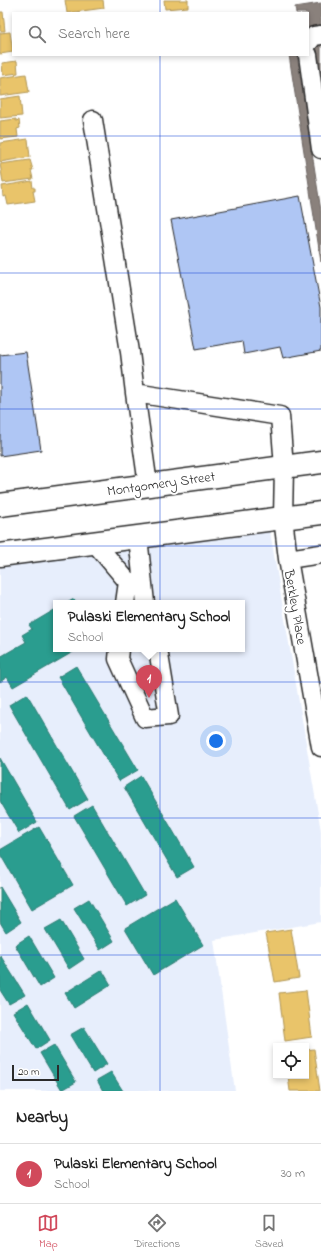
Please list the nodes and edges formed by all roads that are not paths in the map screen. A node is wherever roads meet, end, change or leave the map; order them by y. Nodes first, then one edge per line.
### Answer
1 (321, 35) edge
2 (309, 43) edge
3 (308, 56) edge
4 (317, 97) edge
5 (93, 120) dead end
6 (321, 149) edge
7 (135, 393) junction
8 (321, 462) edge
9 (284, 467) junction
10 (148, 485) junction
11 (0, 505) edge
12 (321, 513) edge
13 (283, 518) junction
14 (138, 537) junction
15 (95, 543) junction
16 (321, 554) edge
17 (0, 555) edge
18 (288, 559) junction
19 (135, 582) junction
20 (126, 600) edge
21 (144, 600) edge
22 (119, 652) edge
23 (158, 652) edge
24 (321, 747) edge

1 - 2 street
3 - 4 street
4 - 6 street
5 - 7 street
7 - 9 street, Berkley Place
7 - 10 street
8 - 9 main road, Montgomery Street
9 - 10 main road, Montgomery Street
9 - 13 street, Berkley Place
10 - 11 main road, Montgomery Street
12 - 13 main road
13 - 14 main road
13 - 18 street, Berkley Place
14 - 15 main road
14 - 19 street
15 - 17 main road
15 - 19 street
16 - 18 street
18 - 24 street, Berkley Place
19 - 20 street
19 - 21 street
22 - 23 street

